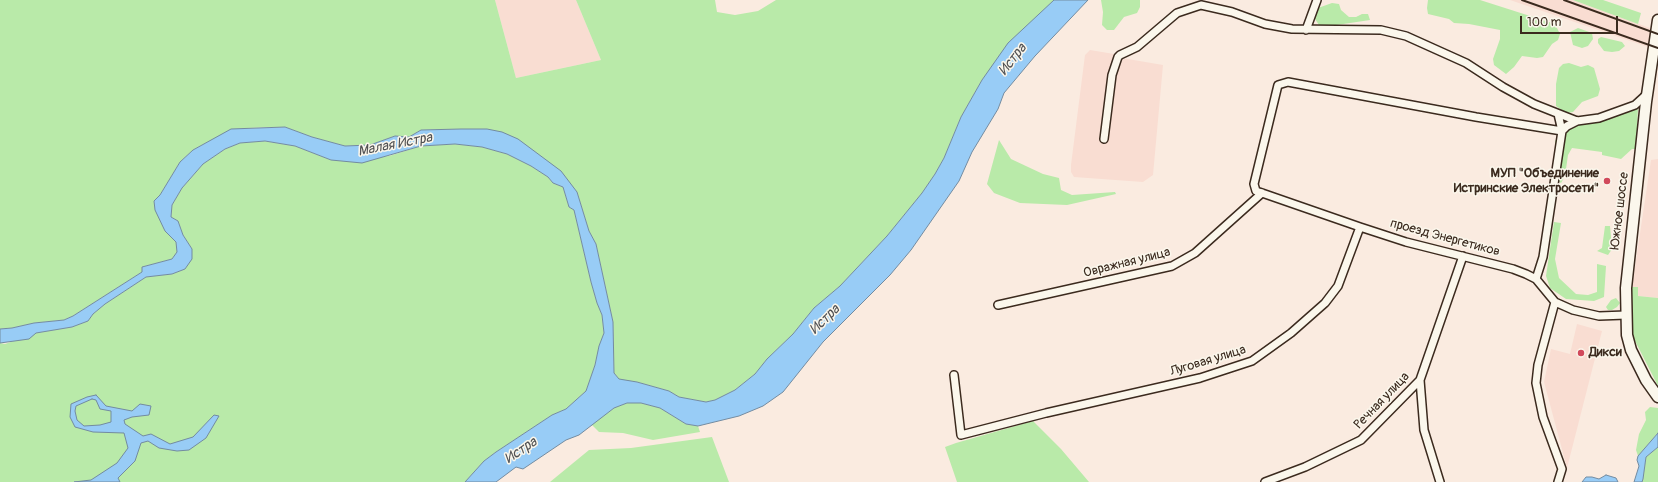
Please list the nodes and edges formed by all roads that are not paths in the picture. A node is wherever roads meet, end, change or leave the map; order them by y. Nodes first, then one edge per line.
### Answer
1 (1316, 0) edge
2 (1658, 20) edge
3 (1306, 30) junction
4 (1647, 94) junction
5 (1558, 114) junction
6 (1577, 121) junction
7 (1562, 131) junction
8 (1104, 139) dead end
9 (1262, 194) junction
10 (1360, 227) junction
11 (1462, 256) junction
12 (1536, 279) junction
13 (1555, 302) junction
14 (998, 305) dead end
15 (1626, 315) junction
16 (954, 375) dead end
17 (1420, 380) junction
18 (1656, 395) edge
19 (1265, 482) edge
20 (1440, 482) edge
21 (1558, 482) edge

1 - 3 street
2 - 4 main road, Южное шоссе
3 - 5 street
3 - 8 street
4 - 6 street
4 - 15 main road, Южное шоссе
5 - 6 street
5 - 7 street
6 - 7 street
7 - 9 street
7 - 12 street
9 - 10 street, проезд Энергетиков
9 - 14 street, Овражная улица
10 - 11 street, проезд Энергетиков
10 - 16 street, Луговая улица
11 - 12 street, проезд Энергетиков
11 - 17 street, Речная улица
12 - 13 street, проезд Энергетиков
13 - 15 street, проезд Энергетиков
13 - 21 street
15 - 18 main road, Южное шоссе
17 - 19 street, Речная улица
17 - 20 street

